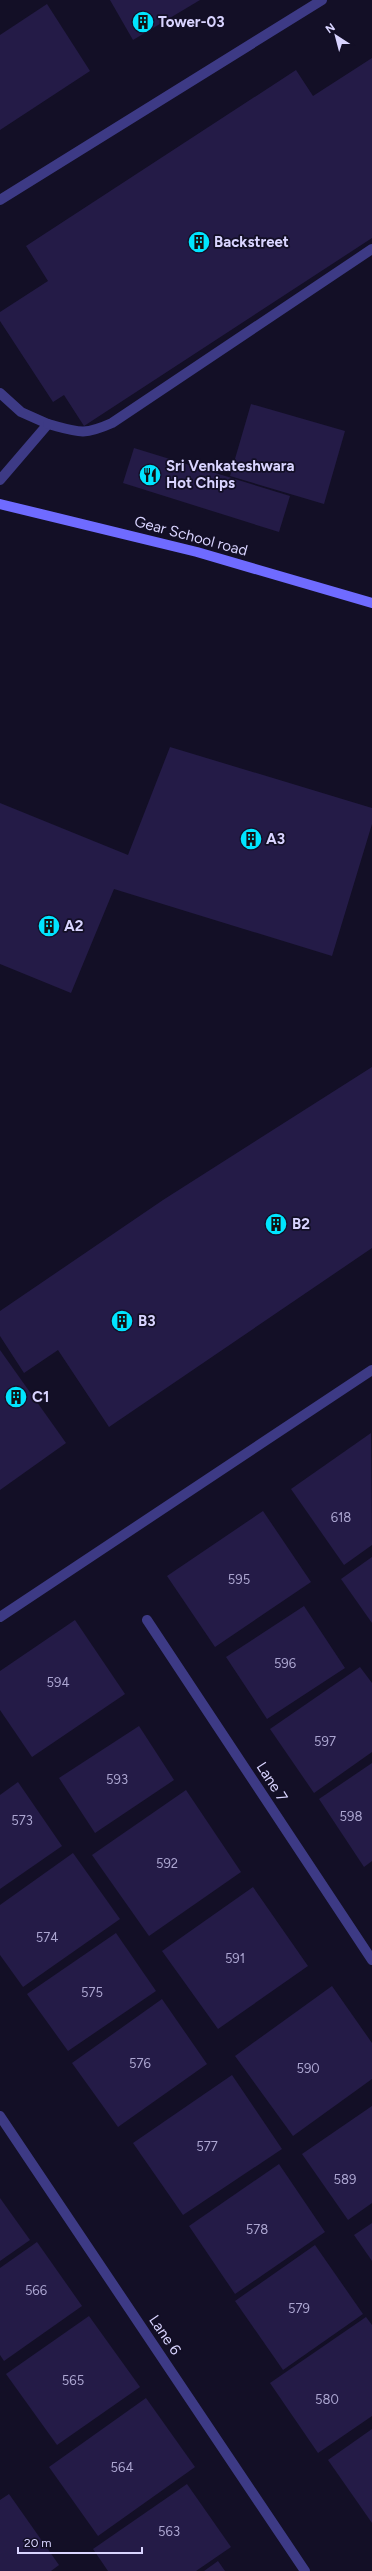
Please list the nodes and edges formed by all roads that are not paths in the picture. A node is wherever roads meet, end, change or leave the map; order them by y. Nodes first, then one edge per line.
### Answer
1 (322, 0) edge
2 (0, 200) edge
3 (372, 249) edge
4 (0, 393) edge
5 (48, 424) junction
6 (0, 480) edge
7 (0, 504) edge
8 (372, 603) edge
9 (372, 1370) edge
10 (0, 1617) edge
11 (147, 1620) dead end
12 (372, 1960) edge
13 (0, 2116) edge
14 (305, 2571) edge

1 - 2 street
3 - 5 street
4 - 5 street
5 - 6 street
7 - 8 main road, Gear School road
9 - 10 street
11 - 12 street, Lane 7
13 - 14 street, Lane 6

